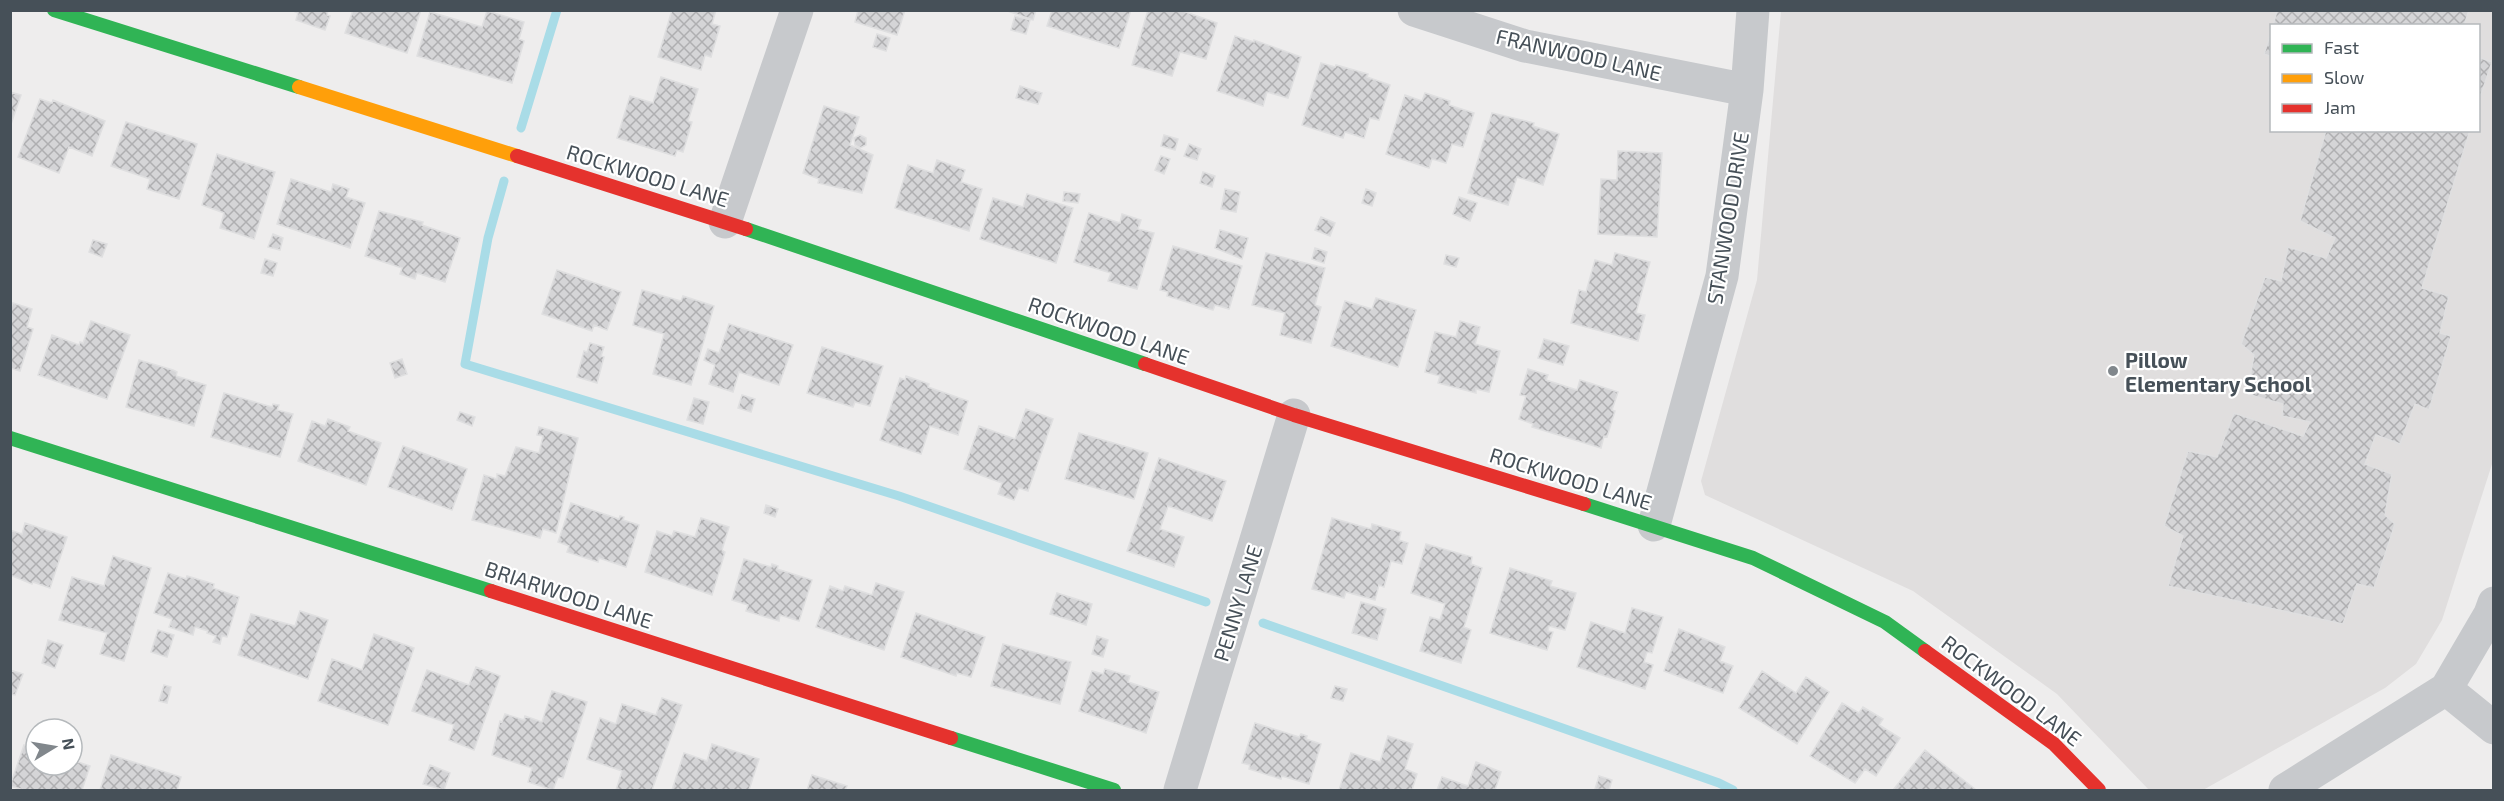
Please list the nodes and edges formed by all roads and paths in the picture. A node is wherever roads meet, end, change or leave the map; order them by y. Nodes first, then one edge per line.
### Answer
1 (54, 10) edge
2 (797, 10) edge
3 (1414, 10) edge
4 (1753, 10) edge
5 (1747, 90) junction
6 (725, 222) junction
7 (1294, 415) junction
8 (10, 438) edge
9 (1654, 525) junction
10 (2493, 603) edge
11 (2446, 689) junction
12 (2493, 728) edge
13 (1114, 790) edge
14 (1180, 790) edge
15 (2098, 790) edge
16 (2285, 790) edge

1 - 6 street, ROCKWOOD LANE
2 - 6 street
3 - 5 street, FRANWOOD LANE
4 - 5 street, STANWOOD DRIVE
5 - 9 street, STANWOOD DRIVE
6 - 7 street, ROCKWOOD LANE
7 - 9 street, ROCKWOOD LANE
7 - 14 street, PENNY LANE
8 - 13 street, BRIARWOOD LANE
9 - 15 street, ROCKWOOD LANE
10 - 11 street
11 - 12 street
11 - 16 street

